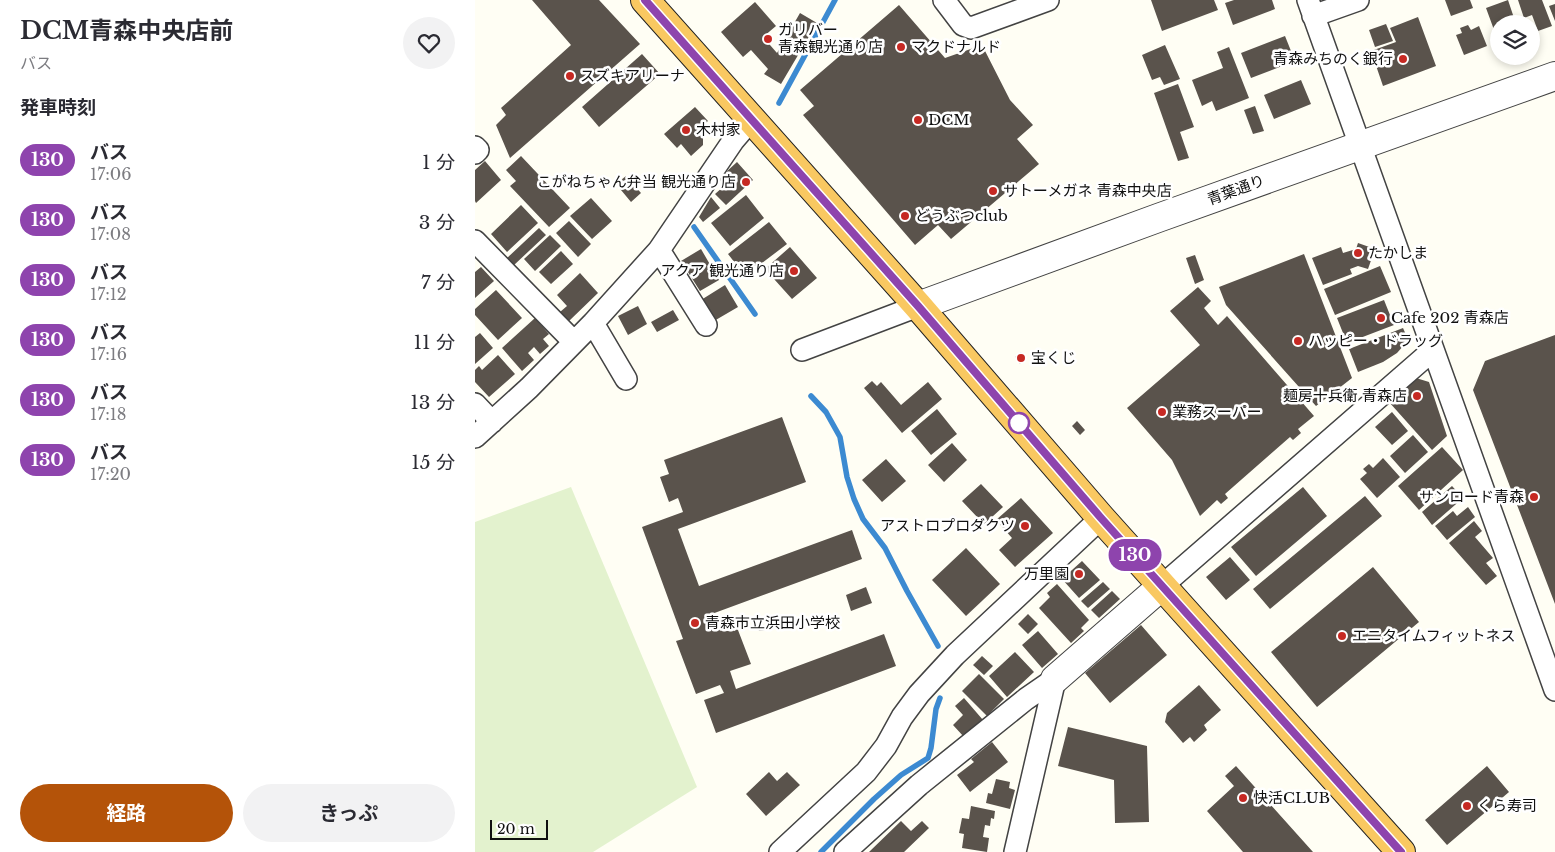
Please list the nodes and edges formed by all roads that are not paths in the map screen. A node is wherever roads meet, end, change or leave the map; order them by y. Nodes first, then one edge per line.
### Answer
1 (645, 0) edge
2 (944, 0) edge
3 (1048, 0) edge
4 (1358, 0) edge
5 (1310, 8) edge
6 (1555, 76) edge
7 (751, 120) junction
8 (1360, 146) junction
9 (475, 147) edge
10 (475, 152) edge
11 (475, 241) edge
12 (659, 250) junction
13 (918, 306) junction
14 (593, 323) junction
15 (706, 325) dead end
16 (574, 342) junction
17 (801, 350) dead end
18 (1433, 350) junction
19 (626, 380) dead end
20 (475, 404) edge
21 (492, 422) junction
22 (475, 437) edge
23 (1101, 518) junction
24 (1163, 585) junction
25 (1055, 679) junction
26 (1555, 690) edge
27 (779, 852) edge
28 (845, 852) edge
29 (1015, 852) edge
30 (1401, 852) edge

1 - 7 highway
2 - 3 street
4 - 5 street
5 - 8 street
6 - 8 street, 青葉通り
7 - 12 street
7 - 13 highway
8 - 13 street, 青葉通り
8 - 18 street
9 - 10 street
11 - 16 street
12 - 14 street
12 - 15 street
13 - 17 street
13 - 23 highway
14 - 16 street
14 - 19 street
16 - 21 street
18 - 24 street
18 - 26 street
20 - 21 street
21 - 22 street
23 - 24 highway
23 - 27 street
24 - 25 street
24 - 30 highway
25 - 28 street
25 - 29 street

